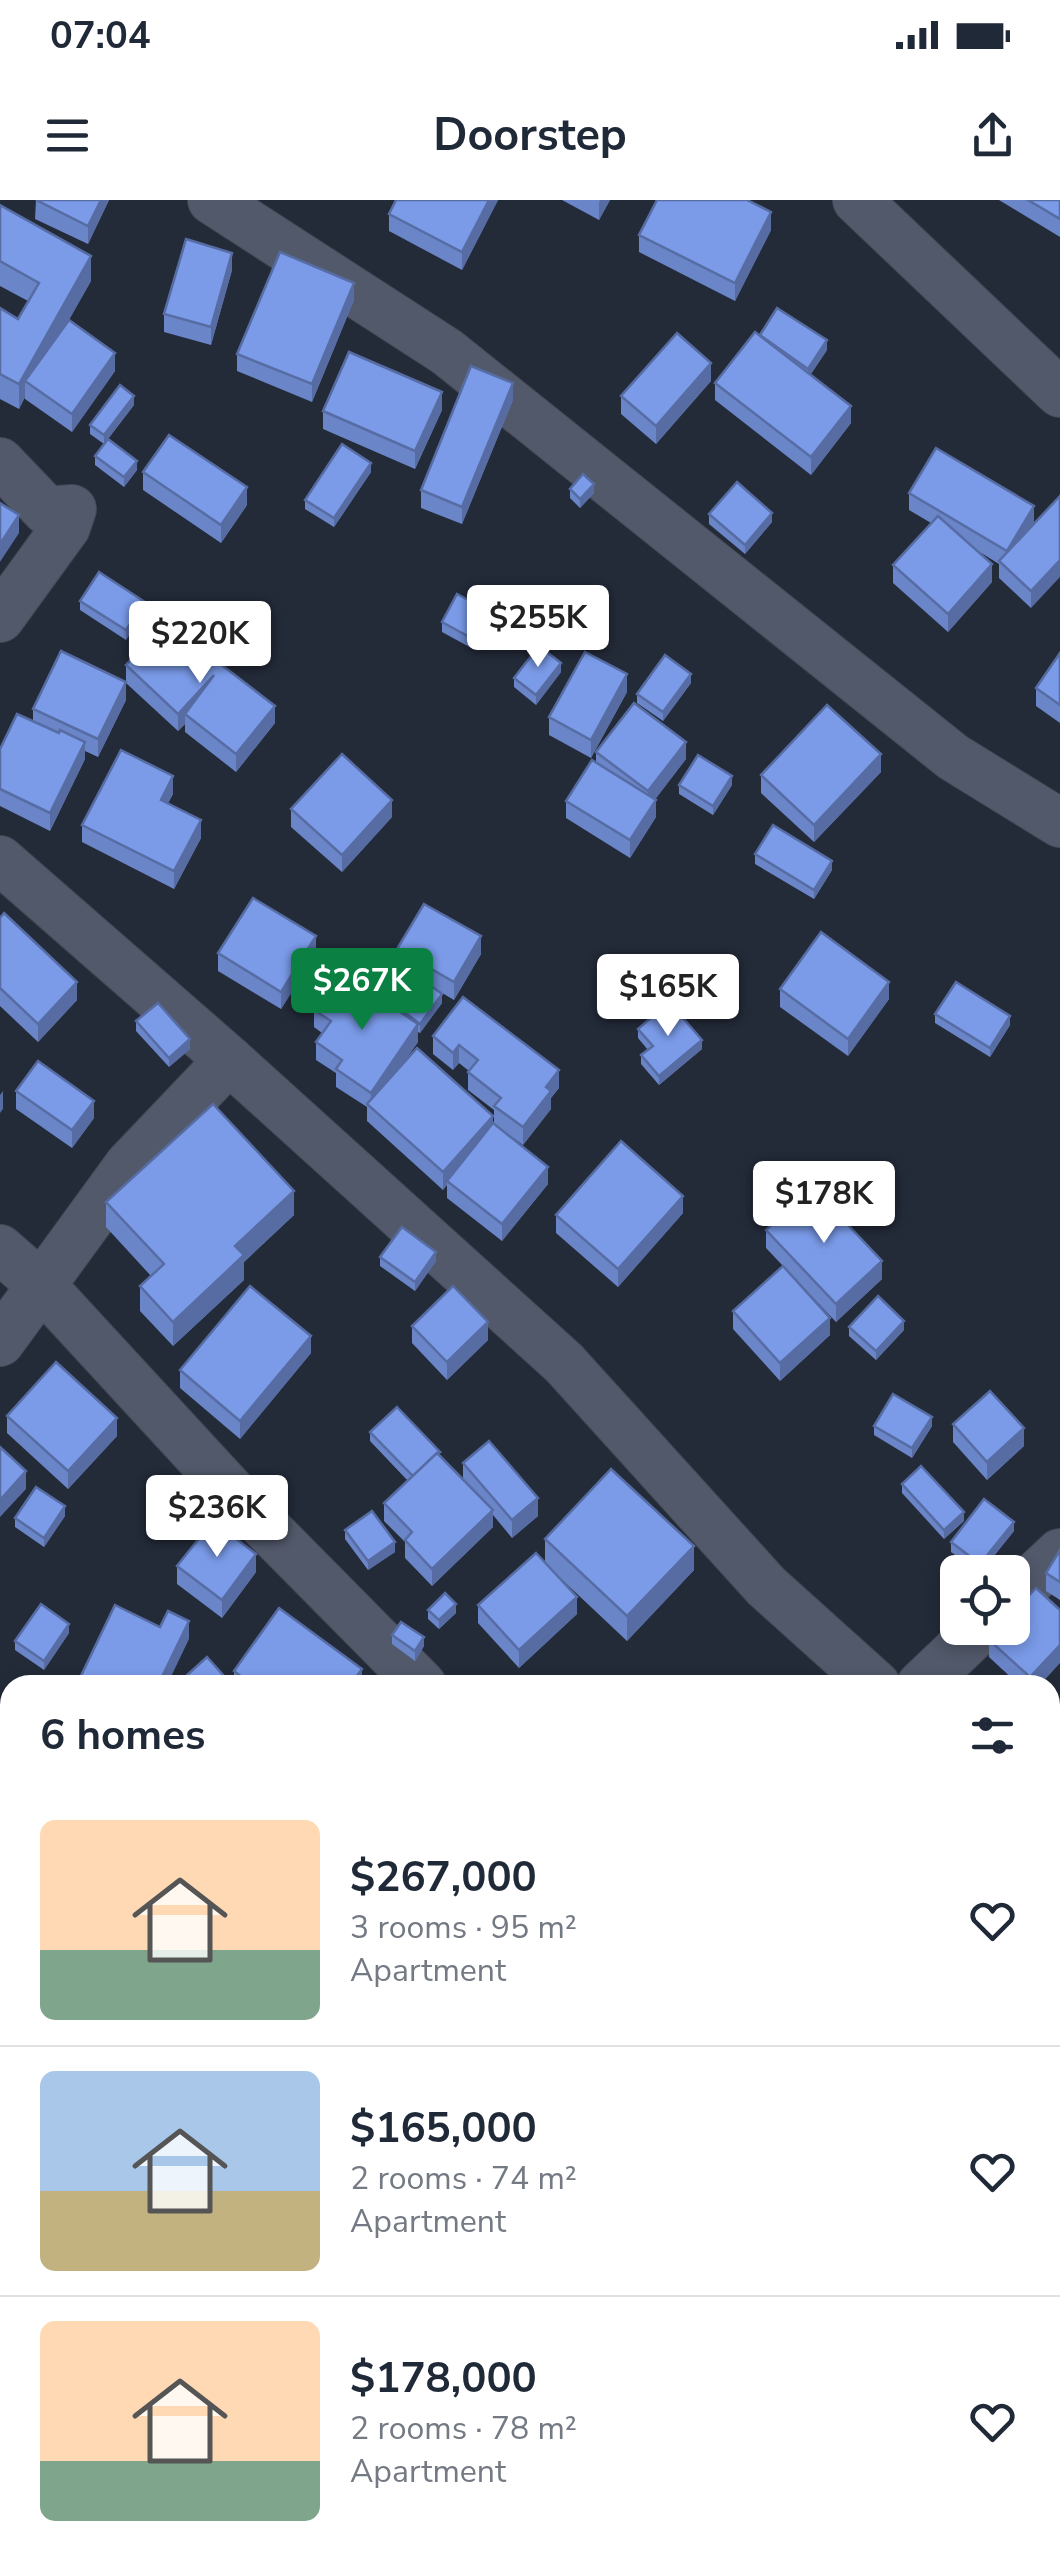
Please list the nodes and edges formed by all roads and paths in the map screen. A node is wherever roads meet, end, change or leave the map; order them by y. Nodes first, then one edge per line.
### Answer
1 (212, 200) edge
2 (857, 200) edge
3 (1060, 393) edge
4 (0, 462) edge
5 (0, 618) edge
6 (1060, 823) edge
7 (0, 860) edge
8 (229, 1060) junction
9 (0, 1249) edge
10 (42, 1286) junction
11 (0, 1342) edge
12 (1060, 1552) edge
13 (1030, 1581) edge
14 (963, 1645) edge
15 (412, 1675) edge
16 (865, 1675) edge
17 (932, 1675) edge

1 - 6 street
2 - 3 street
4 - 5 street
7 - 8 street
8 - 10 street
8 - 16 street
9 - 10 street
10 - 11 street
10 - 15 street
12 - 13 street
14 - 17 street

